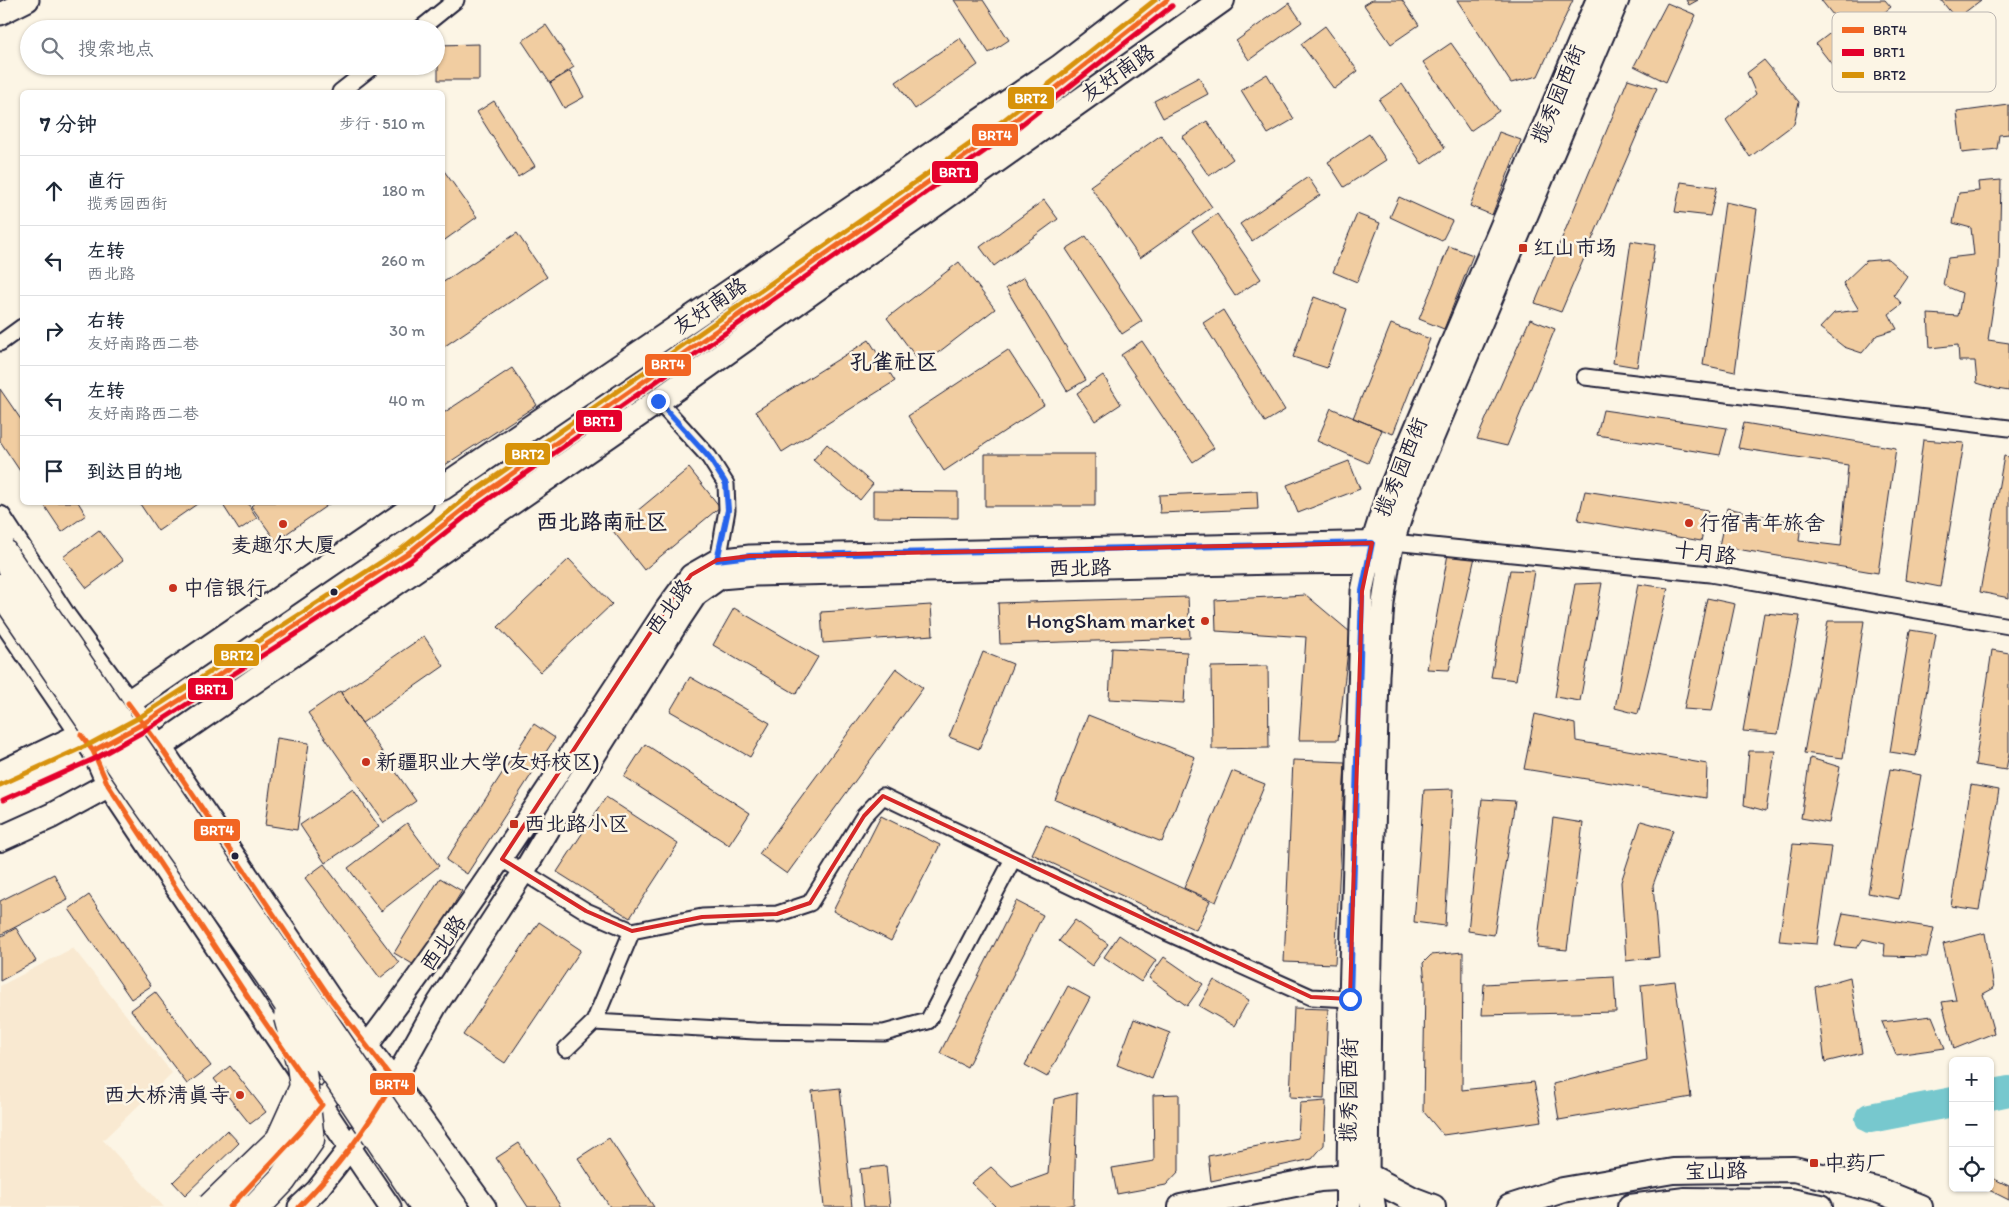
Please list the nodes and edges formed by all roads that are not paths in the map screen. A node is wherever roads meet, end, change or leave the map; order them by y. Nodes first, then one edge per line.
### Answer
1 (28, 0) edge
2 (456, 0) edge
3 (1147, 0) edge
4 (1222, 0) edge
5 (1597, 0) edge
6 (1618, 0) edge
7 (0, 14) edge
8 (431, 20) edge
9 (362, 75) edge
10 (343, 90) edge
11 (20, 328) edge
12 (0, 343) edge
13 (1585, 377) dead end
14 (658, 401) junction
15 (2009, 428) edge
16 (445, 486) edge
17 (417, 505) edge
18 (0, 517) edge
19 (0, 549) edge
20 (1369, 552) junction
21 (1391, 552) junction
22 (717, 560) junction
23 (709, 586) junction
24 (0, 588) edge
25 (0, 615) edge
26 (2009, 626) edge
27 (128, 703) junction
28 (81, 735) junction
29 (160, 746) junction
30 (0, 774) edge
31 (114, 782) junction
32 (0, 839) edge
33 (502, 859) junction
34 (1013, 859) junction
35 (523, 873) junction
36 (632, 931) junction
37 (269, 975) junction
38 (1350, 999) junction
39 (594, 1022) junction
40 (566, 1049) dead end
41 (361, 1054) junction
42 (389, 1090) junction
43 (319, 1095) junction
44 (355, 1140) junction
45 (1358, 1176) junction
46 (211, 1207) edge
47 (230, 1207) edge
48 (256, 1207) edge
49 (300, 1207) edge
50 (390, 1207) edge
51 (412, 1207) edge
52 (425, 1207) edge
53 (454, 1207) edge
54 (459, 1207) edge
55 (485, 1207) edge
56 (1181, 1207) edge
57 (1348, 1207) edge
58 (1373, 1207) edge
59 (1433, 1207) edge
60 (1510, 1207) edge
61 (1631, 1207) edge
62 (1820, 1207) edge
63 (1920, 1207) edge

1 - 7 main road
2 - 8 street
3 - 16 main road, 友好南路
4 - 14 main road, 友好南路
5 - 20 main road, 揽秀园西街
6 - 21 main road, 揽秀园西街
9 - 10 street
11 - 12 street
13 - 15 street
14 - 22 street
14 - 29 main road, 友好南路
17 - 27 main road
18 - 27 main road
19 - 53 highway, bridge
20 - 21 main road, 西北路
20 - 22 main road, 西北路
20 - 23 main road, 西北路
20 - 38 main road, 揽秀园西街
21 - 26 street, 十月路
21 - 45 main road, 揽秀园西街
22 - 23 street
22 - 33 main road, 西北路
23 - 35 main road, 西北路
24 - 37 highway, bridge
25 - 28 main road
27 - 28 main road
27 - 29 main road
28 - 30 main road
28 - 31 main road
29 - 31 main road, 友好南路
29 - 41 main road
31 - 32 main road, 友好南路
31 - 43 main road
33 - 35 street
33 - 41 main road, 西北路
34 - 36 street
34 - 38 street
34 - 39 street
35 - 36 street
35 - 42 main road, 西北路
36 - 39 street
37 - 43 highway, bridge
37 - 52 highway, bridge
38 - 45 main road, 揽秀园西街
39 - 40 street
41 - 42 main road
41 - 43 main road, 西北路
42 - 44 main road, 西北路
42 - 54 main road
42 - 55 main road
43 - 44 main road
43 - 46 highway, bridge
43 - 47 main road, 西北路
43 - 48 highway, bridge
44 - 49 main road, 西北路
44 - 50 main road
44 - 51 main road
45 - 56 main road
45 - 57 main road
45 - 58 main road
45 - 59 main road
60 - 63 main road, 宝山路
61 - 62 main road, 宝山路

